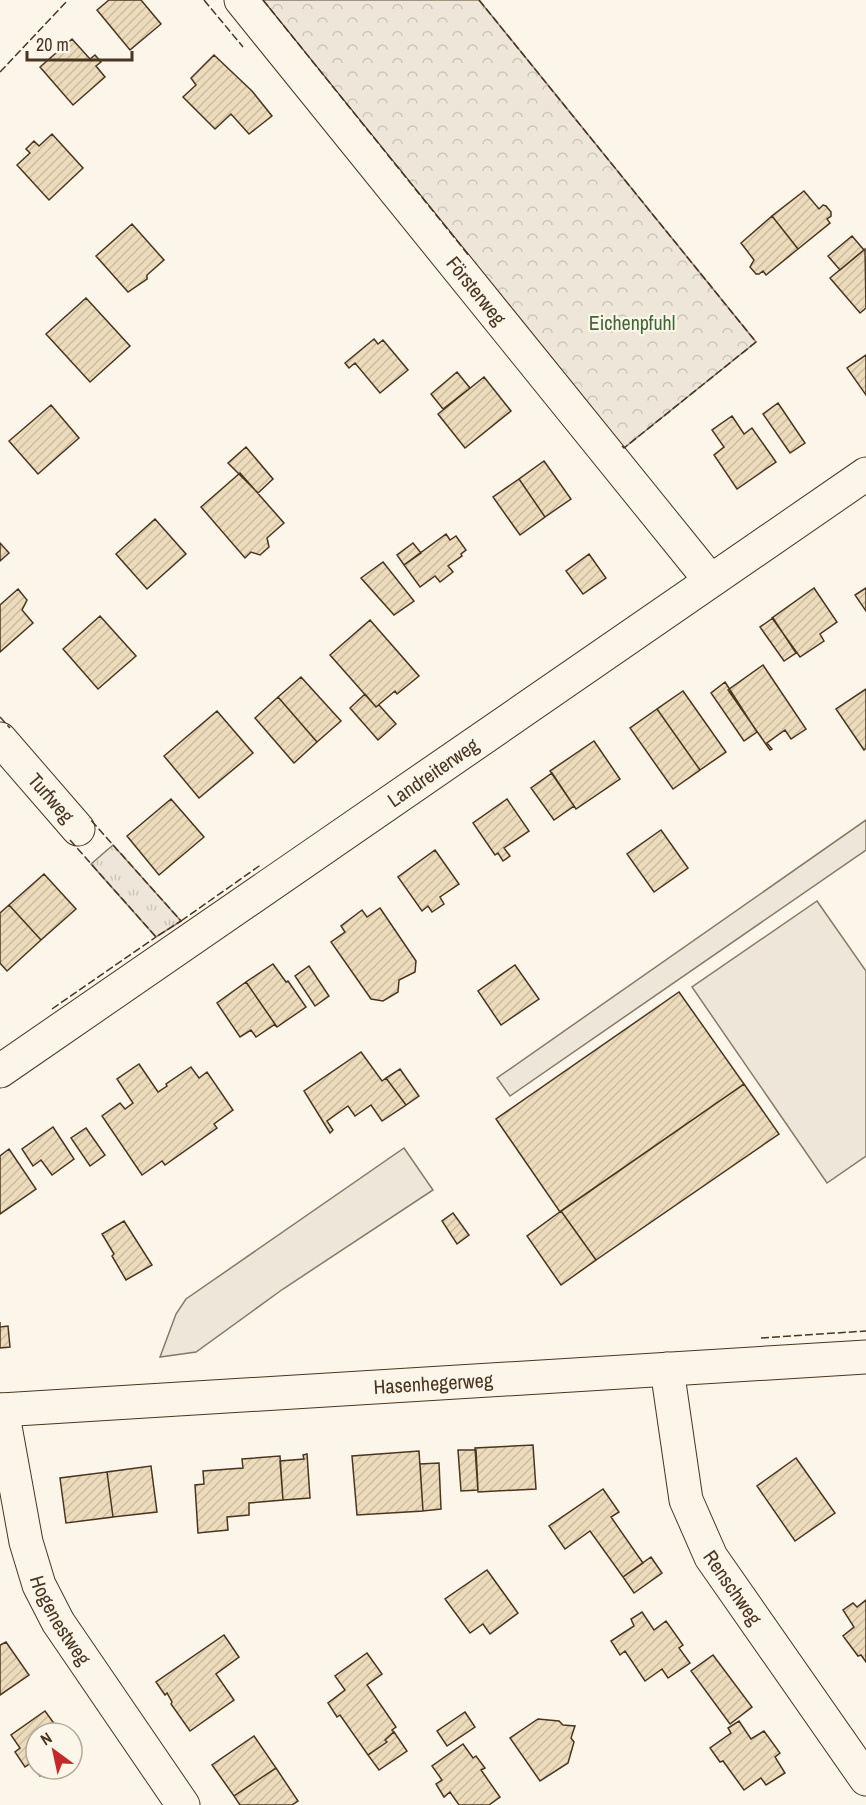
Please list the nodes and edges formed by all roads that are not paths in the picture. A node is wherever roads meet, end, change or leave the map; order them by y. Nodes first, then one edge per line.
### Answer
1 (240, 0) edge
2 (866, 474) edge
3 (710, 580) junction
4 (0, 739) edge
5 (78, 829) dead end
6 (0, 1071) edge
7 (866, 1357) edge
8 (667, 1369) junction
9 (1, 1410) edge
10 (866, 1779) edge
11 (183, 1805) edge

1 - 3 street, Försterweg
2 - 3 street, Landreiterweg
3 - 6 street, Landreiterweg
4 - 5 street, Turfweg
7 - 8 street, Hasenhegerweg
8 - 9 street, Hasenhegerweg
8 - 10 street, Renschweg
9 - 11 street, Hogenestweg

